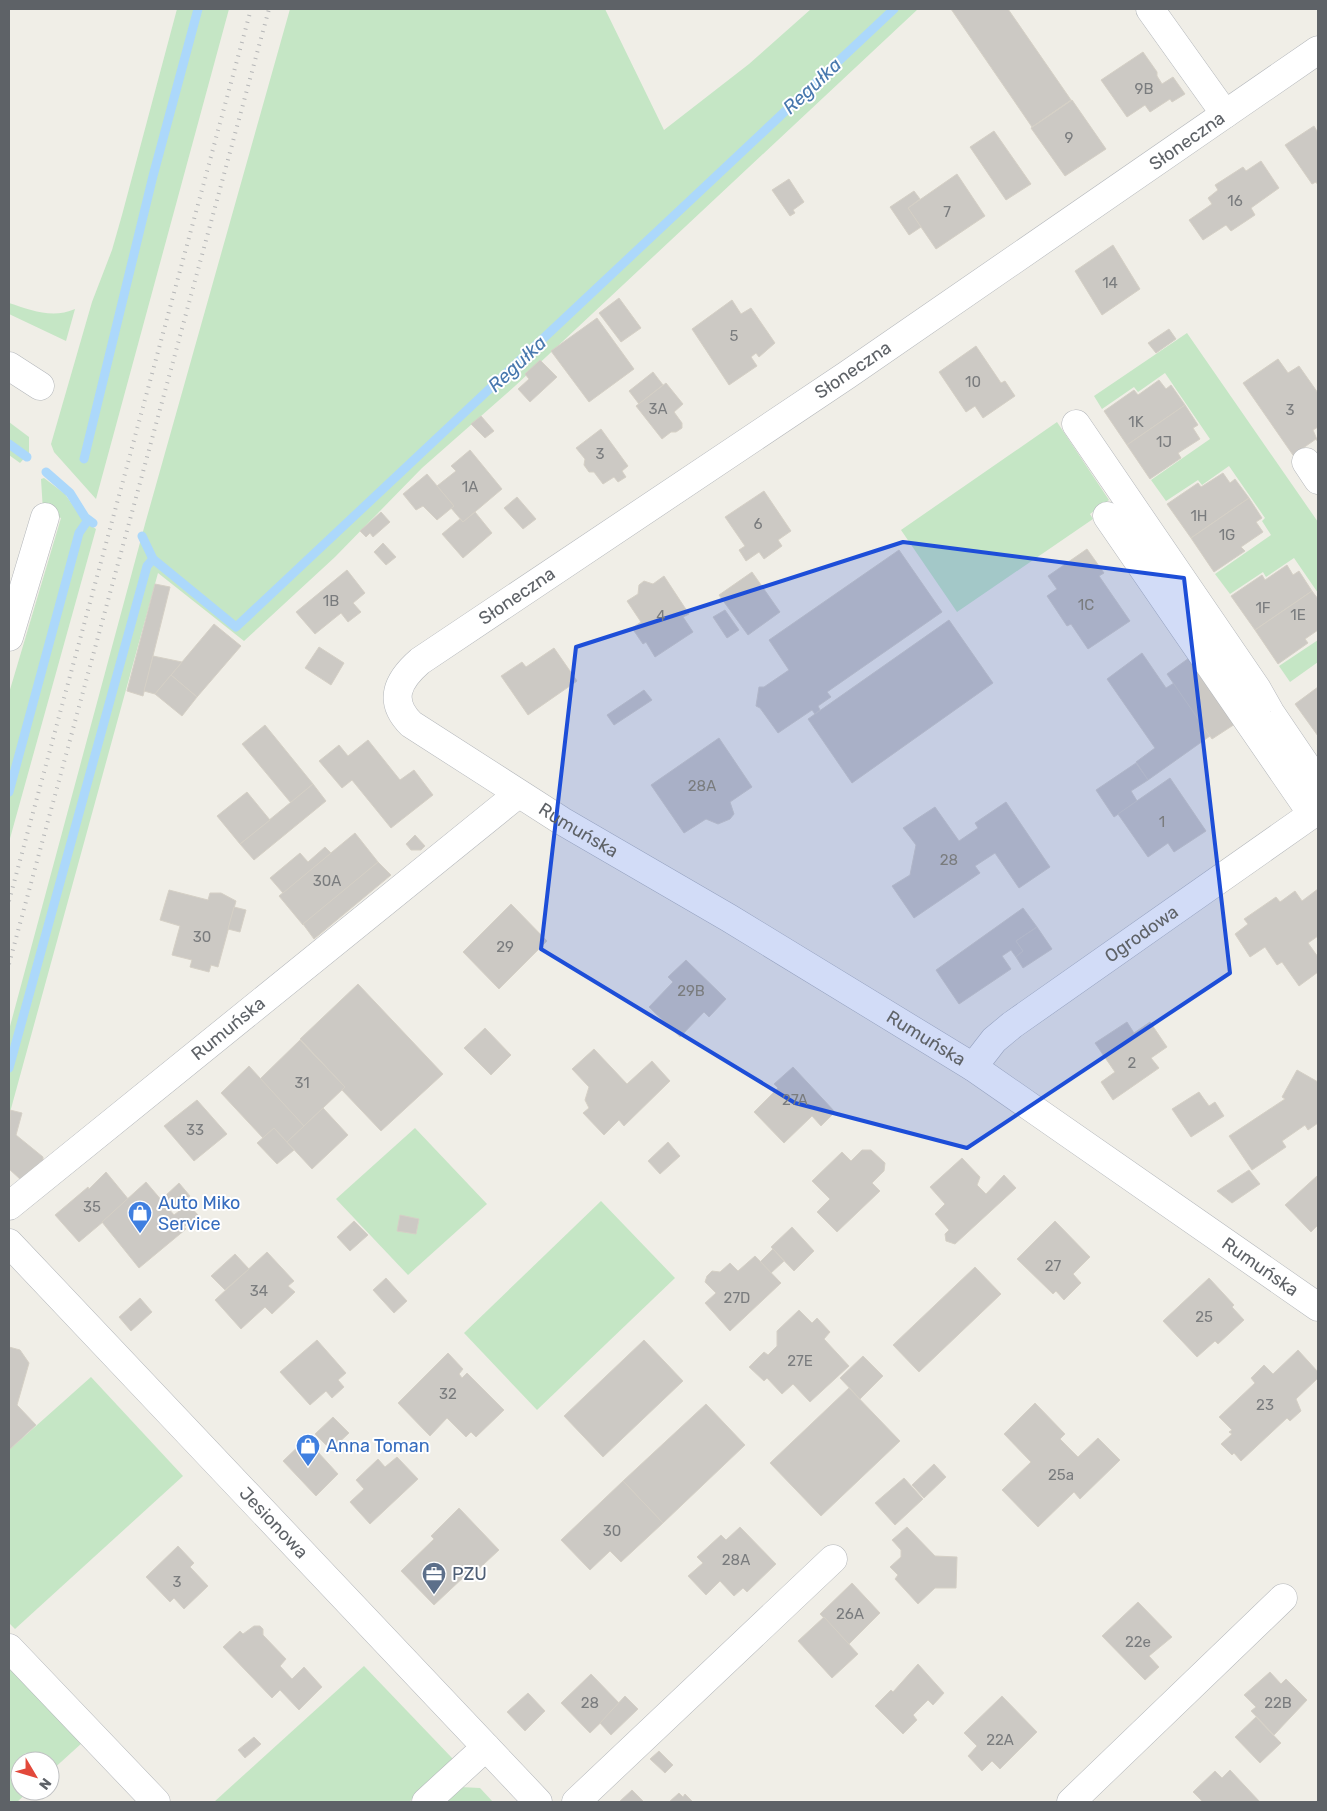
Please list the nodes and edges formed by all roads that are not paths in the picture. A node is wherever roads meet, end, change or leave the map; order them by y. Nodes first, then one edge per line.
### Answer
1 (1150, 9) edge
2 (1318, 50) edge
3 (1225, 114) junction
4 (9, 366) edge
5 (40, 386) dead end
6 (1076, 424) dead end
7 (1107, 516) dead end
8 (46, 517) dead end
9 (9, 637) edge
10 (397, 696) joint
11 (1318, 783) edge
12 (518, 794) junction
13 (1315, 812) edge
14 (973, 1067) junction
15 (9, 1206) edge
16 (9, 1243) edge
17 (1318, 1307) edge
18 (833, 1559) dead end
19 (1284, 1598) dead end
20 (9, 1648) edge
21 (486, 1747) junction
22 (156, 1802) edge
23 (426, 1802) edge
24 (538, 1802) edge
25 (576, 1802) edge
26 (1071, 1802) edge

1 - 3 street
2 - 3 street, Słoneczna
3 - 10 street, Słoneczna
4 - 5 street
6 - 11 street
7 - 13 street
8 - 9 street
10 - 12 street, Rumuńska
12 - 14 street, Rumuńska
12 - 15 street, Rumuńska
13 - 14 street, Ogrodowa
14 - 17 street, Rumuńska
16 - 21 street, Jesionowa
18 - 25 street
19 - 26 street
20 - 22 street
21 - 23 street
21 - 24 street, Jesionowa

